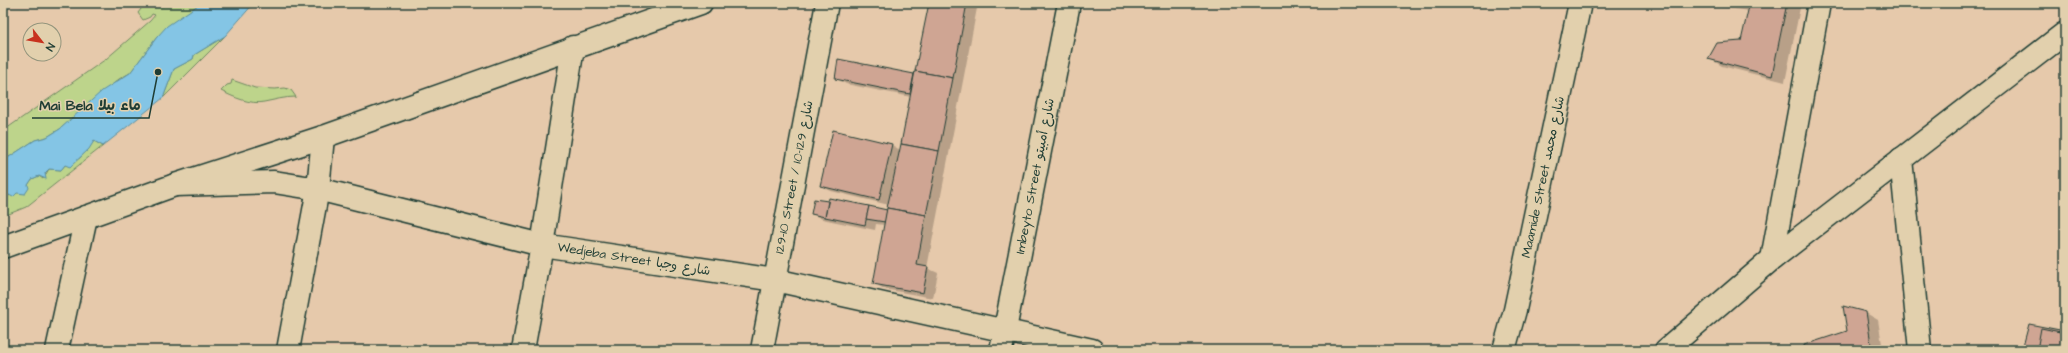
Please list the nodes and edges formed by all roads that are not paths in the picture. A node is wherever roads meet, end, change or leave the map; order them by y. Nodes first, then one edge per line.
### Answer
1 (701, 3) edge
2 (827, 3) edge
3 (1069, 3) edge
4 (1580, 3) edge
5 (1819, 3) edge
6 (2065, 33) edge
7 (573, 47) junction
8 (323, 137) junction
9 (1901, 159) junction
10 (175, 185) junction
11 (318, 189) junction
12 (86, 217) junction
13 (542, 245) junction
14 (3, 247) edge
15 (1772, 259) junction
16 (775, 280) junction
17 (1691, 340) edge
18 (1003, 341) edge
19 (57, 350) edge
20 (288, 350) edge
21 (523, 350) edge
22 (762, 350) edge
23 (1092, 350) edge
24 (1504, 350) edge
25 (1666, 350) edge
26 (1920, 350) edge

1 - 7 street
2 - 16 street, 129-10 Street / شارع 129-10
3 - 18 street, Imbeyto Street شارع أمبيتو
4 - 24 street, Maamide Street شارع محمد
5 - 15 street
6 - 9 street
7 - 8 street
7 - 13 street
8 - 10 street
8 - 11 street
9 - 15 street
9 - 26 street
10 - 11 street, Wedjeba Street شارع وجبا
10 - 12 street
11 - 13 street, Wedjeba Street شارع وجبا
11 - 20 street
12 - 14 street
12 - 19 street
13 - 16 street, Wedjeba Street شارع وجبا
13 - 21 street
15 - 17 street
16 - 18 street, Wedjeba Street شارع وجبا
16 - 22 street, 129-10 Street / شارع 129-10
17 - 25 street
18 - 23 street, Wedjeba Street شارع وجبا

